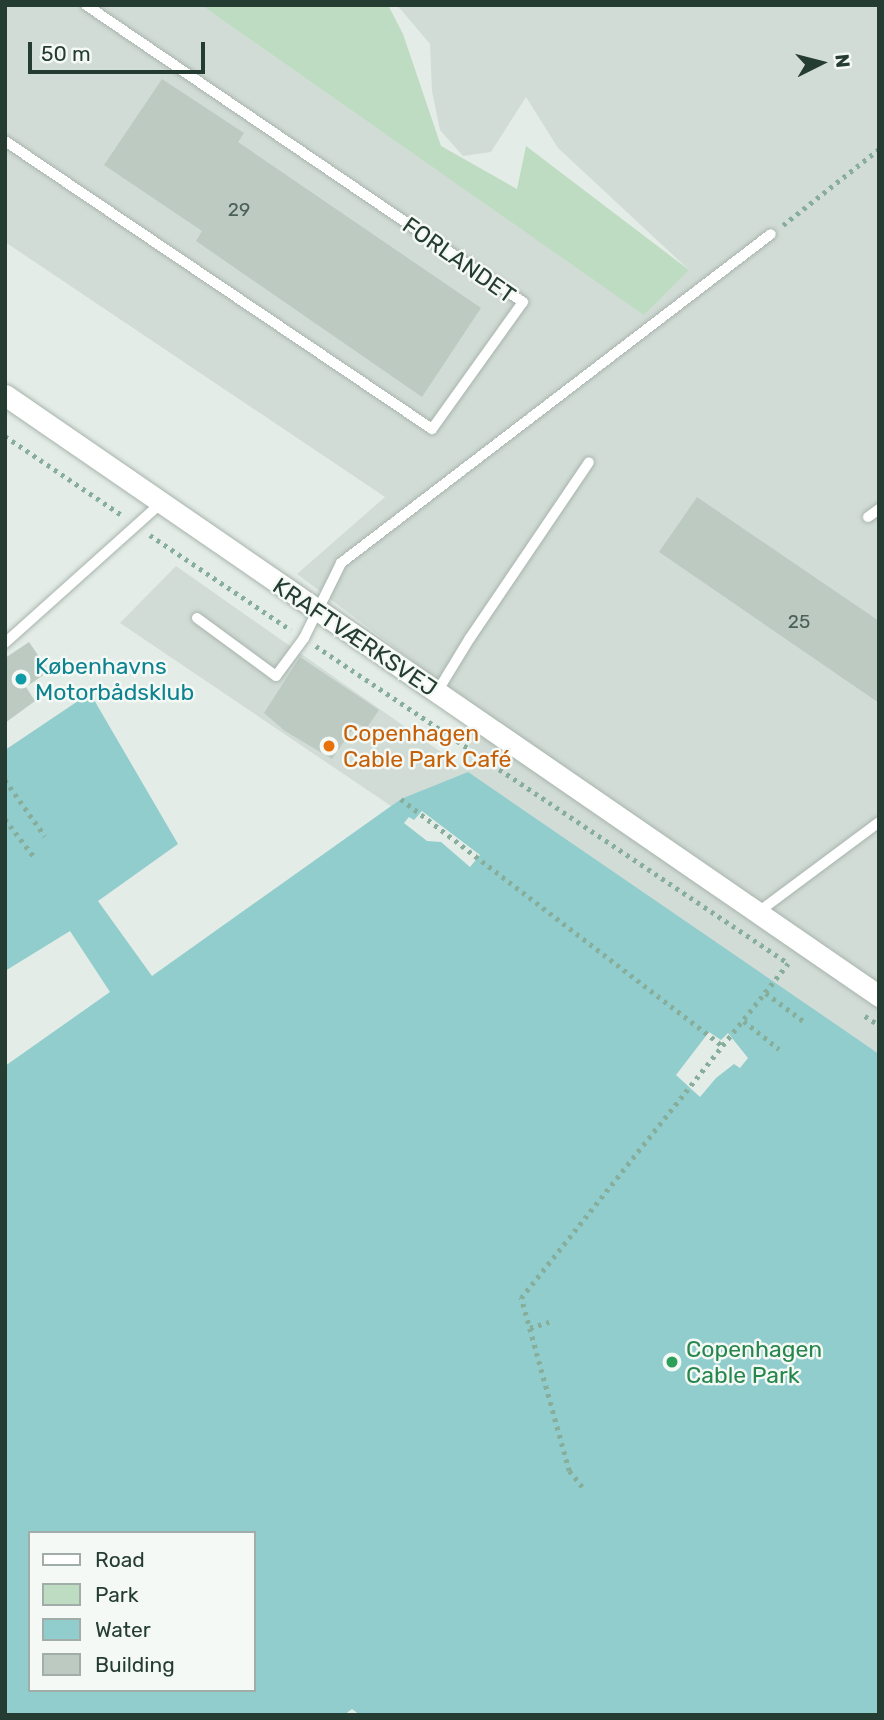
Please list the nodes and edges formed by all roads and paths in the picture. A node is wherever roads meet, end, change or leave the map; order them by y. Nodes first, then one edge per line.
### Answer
1 (86, 5) edge
2 (5, 141) edge
3 (879, 149) edge
4 (771, 234) joint
5 (5, 395) edge
6 (5, 436) edge
7 (589, 462) dead end
8 (161, 503) junction
9 (879, 509) edge
10 (868, 517) dead end
11 (136, 525) junction
12 (318, 611) junction
13 (197, 618) dead end
14 (304, 638) junction
15 (5, 643) edge
16 (437, 692) junction
17 (5, 780) edge
18 (401, 799) dead end
19 (5, 819) edge
20 (879, 822) edge
21 (45, 836) dead end
22 (35, 858) dead end
23 (757, 913) junction
24 (788, 964) junction
25 (800, 971) dead end
26 (766, 993) junction
27 (879, 996) edge
28 (856, 1010) dead end
29 (744, 1021) junction
30 (806, 1023) dead end
31 (879, 1025) edge
32 (724, 1047) junction
33 (779, 1049) dead end
34 (550, 1322) dead end
35 (530, 1328) junction
36 (582, 1487) dead end

1 - 2 lane, FORLANDET
3 - 4 path
4 - 12 lane
5 - 8 street, KRAFTVÆRKSVEJ
6 - 11 path
7 - 16 lane
8 - 11 lane
8 - 12 street, KRAFTVÆRKSVEJ
9 - 10 lane
11 - 14 path
11 - 15 lane
12 - 14 lane
12 - 16 street, KRAFTVÆRKSVEJ
13 - 14 lane
14 - 24 path
16 - 23 street, KRAFTVÆRKSVEJ
17 - 21 path
18 - 32 path
19 - 22 path
20 - 23 lane
23 - 27 street, KRAFTVÆRKSVEJ
24 - 25 path
24 - 26 path
26 - 29 path
26 - 30 path
28 - 31 path
29 - 32 path
29 - 33 path
32 - 35 path
34 - 35 path
35 - 36 path

